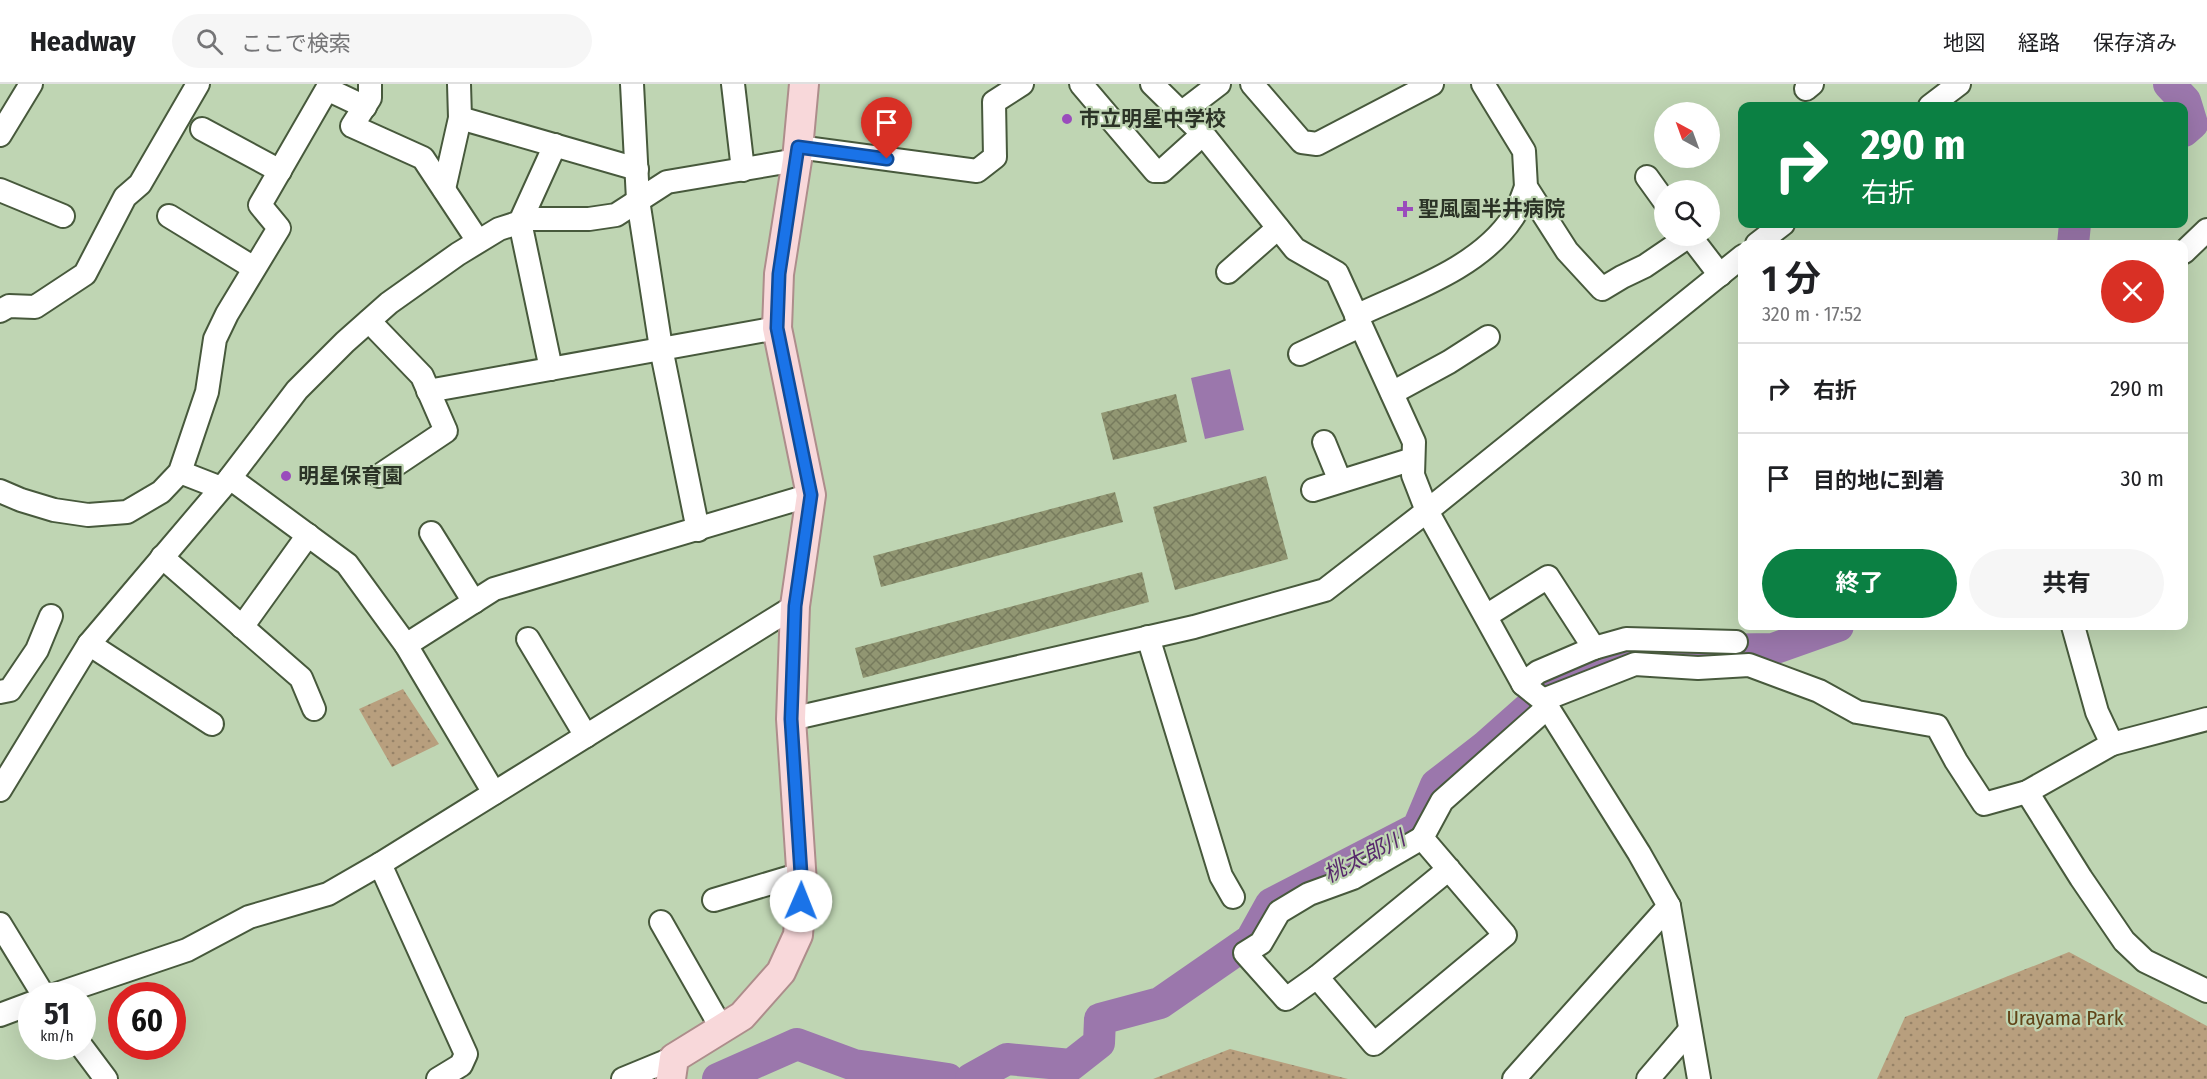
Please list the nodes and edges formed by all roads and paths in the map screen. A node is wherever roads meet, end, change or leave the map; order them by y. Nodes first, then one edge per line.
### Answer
1 (31, 84) edge
2 (198, 84) edge
3 (370, 84) edge
4 (459, 84) edge
5 (632, 84) edge
6 (733, 84) edge
7 (804, 84) edge
8 (1022, 84) edge
9 (1081, 84) edge
10 (1152, 84) edge
11 (1219, 84) edge
12 (1252, 84) edge
13 (1432, 84) edge
14 (1483, 84) edge
15 (1954, 85) edge
16 (1935, 102) edge
17 (364, 106) junction
18 (1181, 113) junction
19 (460, 118) junction
20 (202, 129) dead end
21 (0, 134) edge
22 (1203, 134) junction
23 (555, 145) junction
24 (797, 153) junction
25 (637, 169) junction
26 (743, 170) junction
27 (280, 171) junction
28 (1647, 177) dead end
29 (1526, 187) junction
30 (1654, 187) edge
31 (444, 189) junction
32 (0, 190) edge
33 (638, 200) junction
34 (63, 216) dead end
35 (169, 216) dead end
36 (520, 222) junction
37 (1278, 228) junction
38 (1778, 228) edge
39 (2207, 230) edge
40 (1762, 240) edge
41 (478, 241) junction
42 (1675, 246) edge
43 (1698, 246) edge
44 (2188, 248) edge
45 (1738, 260) edge
46 (254, 268) junction
47 (1228, 272) dead end
48 (1720, 275) junction
49 (0, 311) edge
50 (369, 321) junction
51 (1358, 321) junction
52 (777, 328) junction
53 (1488, 337) dead end
54 (661, 348) junction
55 (1300, 354) dead end
56 (551, 369) junction
57 (428, 391) junction
58 (1392, 393) junction
59 (1324, 442) dead end
60 (1413, 459) junction
61 (180, 472) junction
62 (379, 476) dead end
63 (1340, 482) junction
64 (226, 483) junction
65 (0, 490) edge
66 (1313, 490) dead end
67 (811, 495) junction
68 (1426, 511) junction
69 (698, 530) junction
70 (431, 533) dead end
71 (308, 535) junction
72 (162, 557) junction
73 (474, 602) junction
74 (795, 606) junction
75 (51, 616) dead end
76 (1486, 616) junction
77 (242, 627) junction
78 (2074, 630) edge
79 (1148, 637) junction
80 (528, 639) dead end
81 (1736, 642) dead end
82 (89, 644) junction
83 (406, 645) junction
84 (1594, 648) junction
85 (1523, 684) junction
86 (0, 692) edge
87 (1546, 704) junction
88 (314, 709) dead end
89 (791, 719) junction
90 (2207, 719) edge
91 (212, 724) dead end
92 (586, 736) junction
93 (2112, 744) junction
94 (0, 790) edge
95 (2027, 792) junction
96 (494, 793) junction
97 (1422, 838) junction
98 (380, 864) junction
99 (1449, 869) junction
100 (801, 874) junction
101 (1233, 897) dead end
102 (714, 900) dead end
103 (1669, 906) junction
104 (661, 922) dead end
105 (0, 924) edge
106 (1317, 977) junction
107 (35, 982) edge
108 (92, 982) edge
109 (2207, 991) edge
110 (18, 1008) edge
111 (0, 1015) edge
112 (722, 1029) junction
113 (1690, 1030) junction
114 (92, 1060) edge
115 (673, 1068) edge
116 (106, 1079) edge
117 (438, 1079) edge
118 (623, 1079) edge
119 (1514, 1079) edge
120 (1648, 1079) edge
121 (1699, 1079) edge

1 - 21 street
2 - 49 street
3 - 17 street
4 - 19 street
5 - 25 street
6 - 26 street
7 - 24 main road
8 - 24 street
9 - 22 street
10 - 18 street
11 - 18 street
12 - 13 street
14 - 29 street
15 - 16 street
17 - 27 street
17 - 31 street
18 - 22 street
19 - 23 street
19 - 31 street
20 - 27 street
22 - 37 street
23 - 25 street
23 - 36 street
24 - 26 street
24 - 52 main road
25 - 33 street
26 - 33 street
27 - 46 street
28 - 30 street
29 - 42 street
29 - 51 street
31 - 41 street
32 - 34 street
33 - 36 street
33 - 54 street
35 - 46 street
36 - 41 street
36 - 56 street
37 - 47 street
37 - 51 street
38 - 40 street
39 - 44 street
41 - 50 street
43 - 48 street
45 - 48 street
46 - 61 street
48 - 68 street
50 - 57 street
50 - 64 street
51 - 55 street
51 - 58 street
52 - 54 street
52 - 67 main road
53 - 58 street
54 - 56 street
54 - 69 street
56 - 57 street
57 - 62 street
58 - 60 street
59 - 63 street
60 - 63 street
60 - 68 street
61 - 64 street
61 - 65 street
63 - 66 street
64 - 71 street
64 - 72 street
67 - 69 street
67 - 74 main road
68 - 76 street
68 - 79 street
69 - 73 street
70 - 73 street
71 - 77 street
71 - 83 street
72 - 77 street
72 - 82 street
73 - 83 street
74 - 89 main road
74 - 92 street
75 - 86 street
76 - 84 street
76 - 85 street
77 - 88 street
78 - 93 street
79 - 89 street
79 - 101 street
80 - 92 street
81 - 84 street
82 - 91 street
82 - 94 street
83 - 96 street
84 - 85 street
85 - 87 street
87 - 95 street
87 - 97 street
87 - 103 street
89 - 100 main road
90 - 93 street
92 - 96 street
93 - 95 street
95 - 109 street
96 - 98 street
97 - 99 street
97 - 106 street
98 - 108 street
98 - 117 street
99 - 106 street
99 - 106 street
100 - 102 street
100 - 112 main road
103 - 113 street
103 - 119 street
104 - 112 street
105 - 107 street
110 - 111 street
112 - 115 main road
113 - 120 street
113 - 121 street
114 - 116 street
115 - 118 street

